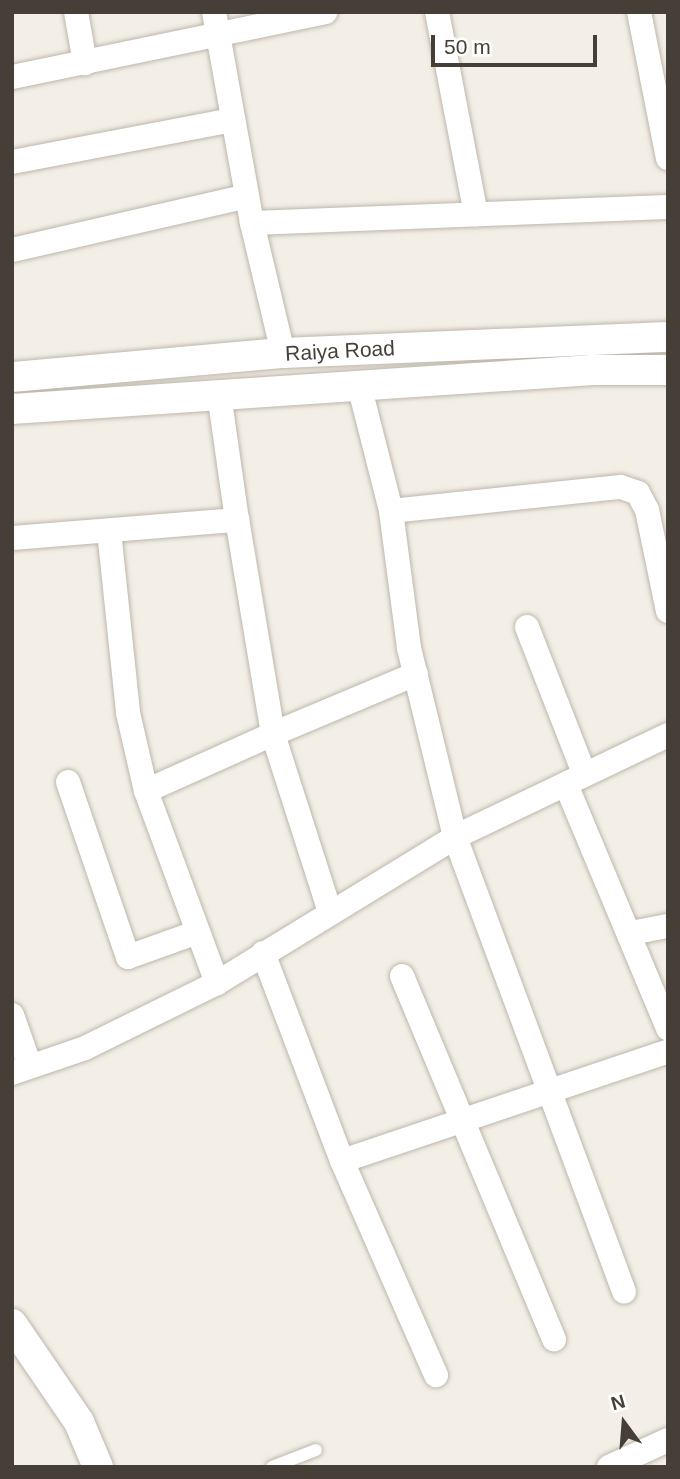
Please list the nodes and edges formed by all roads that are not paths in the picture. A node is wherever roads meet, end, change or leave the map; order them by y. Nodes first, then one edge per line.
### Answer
1 (76, 12) edge
2 (325, 12) edge
3 (437, 12) edge
4 (639, 12) edge
5 (216, 24) edge
6 (85, 63) junction
7 (12, 78) edge
8 (233, 120) junction
9 (668, 158) edge
10 (12, 162) edge
11 (247, 196) junction
12 (668, 206) edge
13 (476, 215) junction
14 (253, 223) junction
15 (12, 250) edge
16 (668, 337) edge
17 (283, 353) junction
18 (668, 370) edge
19 (12, 377) edge
20 (359, 385) junction
21 (219, 393) junction
22 (12, 409) edge
23 (391, 511) junction
24 (237, 520) junction
25 (109, 531) junction
26 (12, 538) edge
27 (668, 611) edge
28 (527, 627) dead end
29 (416, 674) junction
30 (273, 734) junction
31 (668, 734) edge
32 (575, 780) junction
33 (68, 782) dead end
34 (146, 790) junction
35 (455, 837) junction
36 (330, 912) junction
37 (668, 926) edge
38 (198, 932) junction
39 (631, 933) junction
40 (263, 953) junction
41 (402, 976) dead end
42 (217, 983) junction
43 (12, 1015) edge
44 (668, 1029) edge
45 (668, 1051) edge
46 (21, 1070) edge
47 (551, 1092) junction
48 (461, 1121) junction
49 (342, 1161) junction
50 (624, 1292) dead end
51 (12, 1324) edge
52 (554, 1340) dead end
53 (436, 1375) dead end
54 (668, 1440) edge
55 (316, 1450) dead end
56 (98, 1467) edge
57 (272, 1467) edge
58 (609, 1467) edge

1 - 6 street
2 - 5 street
3 - 13 street
4 - 9 street
5 - 6 street
5 - 8 street
6 - 7 street
8 - 10 street
8 - 11 street
11 - 14 street
11 - 15 street
12 - 13 street
13 - 14 street
14 - 17 street
16 - 17 street, Raiya Road
17 - 19 street, Raiya Road
18 - 20 street, Raiya Road
20 - 21 street, Raiya Road
20 - 23 street
21 - 22 street, Raiya Road
21 - 24 street
23 - 27 street
23 - 29 street
24 - 25 street
24 - 30 street
25 - 26 street
25 - 34 street
28 - 32 street
29 - 30 street
29 - 35 street
30 - 34 street
30 - 36 street
31 - 32 street
32 - 35 street
32 - 39 street
33 - 38 street
34 - 38 street
35 - 36 street
35 - 47 street
36 - 40 street
37 - 39 street
38 - 42 street
39 - 44 street
40 - 42 street
40 - 49 street
41 - 48 street
42 - 46 street
43 - 46 street
45 - 47 street
47 - 48 street
47 - 50 street
48 - 49 street
48 - 52 street
49 - 53 street
51 - 56 street
54 - 58 street
55 - 57 lane

